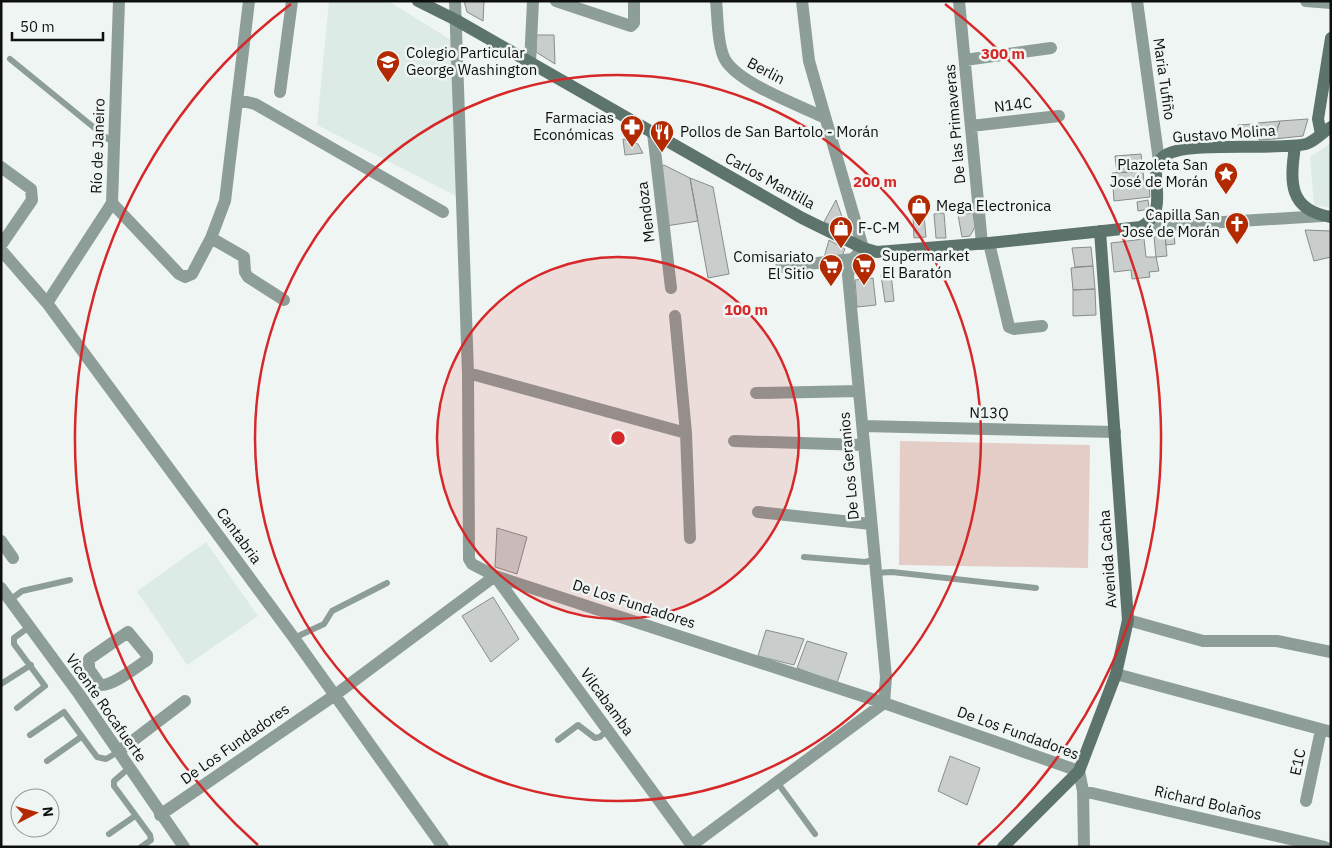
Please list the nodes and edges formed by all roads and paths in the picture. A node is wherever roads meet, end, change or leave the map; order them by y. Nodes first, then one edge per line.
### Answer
1 (119, 1) edge
2 (249, 1) edge
3 (292, 1) edge
4 (418, 1) edge
5 (455, 1) edge
6 (533, 1) edge
7 (556, 1) edge
8 (634, 1) edge
9 (716, 1) edge
10 (802, 1) edge
11 (960, 1) edge
12 (1137, 1) edge
13 (1306, 1) edge
14 (1331, 3) edge
15 (456, 20) junction
16 (1331, 38) edge
17 (1051, 48) dead end
18 (10, 58) dead end
19 (965, 60) junction
20 (530, 63) junction
21 (280, 92) dead end
22 (238, 100) junction
23 (1059, 116) dead end
24 (823, 117) junction
25 (971, 126) junction
26 (1326, 130) edge
27 (653, 133) junction
28 (114, 144) junction
29 (1295, 146) junction
30 (1159, 161) junction
31 (1, 167) edge
32 (112, 203) junction
33 (443, 212) dead end
34 (1326, 217) edge
35 (1142, 227) junction
36 (1100, 231) junction
37 (211, 238) junction
38 (986, 243) junction
39 (1, 245) edge
40 (863, 248) junction
41 (1, 250) edge
42 (853, 259) junction
43 (781, 267) dead end
44 (671, 288) dead end
45 (284, 300) dead end
46 (47, 303) junction
47 (675, 316) dead end
48 (1042, 326) dead end
49 (468, 373) junction
50 (859, 391) junction
51 (756, 393) dead end
52 (862, 426) junction
53 (1115, 432) junction
54 (686, 433) junction
55 (734, 441) dead end
56 (863, 445) junction
57 (758, 512) dead end
58 (870, 524) junction
59 (690, 538) dead end
60 (1, 541) edge
61 (804, 557) dead end
62 (13, 558) dead end
63 (874, 566) junction
64 (495, 576) junction
65 (70, 580) dead end
66 (387, 583) dead end
67 (1, 588) edge
68 (1036, 588) dead end
69 (10, 600) junction
70 (1128, 620) junction
71 (29, 627) junction
72 (294, 638) junction
73 (1331, 652) edge
74 (31, 665) junction
75 (1116, 674) junction
76 (96, 681) junction
77 (1, 684) edge
78 (79, 694) junction
79 (335, 695) junction
80 (185, 701) dead end
81 (884, 703) junction
82 (17, 708) dead end
83 (607, 730) junction
84 (1326, 731) edge
85 (30, 735) dead end
86 (81, 738) junction
87 (558, 740) dead end
88 (118, 752) junction
89 (47, 761) dead end
90 (129, 768) junction
91 (1079, 771) junction
92 (777, 782) junction
93 (1083, 791) junction
94 (1306, 801) dead end
95 (160, 815) junction
96 (135, 816) junction
97 (110, 834) dead end
98 (815, 834) dead end
99 (180, 845) edge
100 (442, 846) edge
101 (692, 846) edge
102 (140, 847) edge
103 (1003, 847) edge
104 (1084, 847) edge
105 (1325, 847) edge

1 - 28 street, Río de Janeiro
2 - 22 street
3 - 21 street
4 - 15 street, Carlos Mantilla
5 - 15 street
6 - 20 street
7 - 8 street
9 - 24 street, Berlin
10 - 24 street
11 - 19 street, De las Primaveras
12 - 30 street, Maria Tufiño
13 - 14 street
15 - 20 street, Carlos Mantilla
15 - 49 street
16 - 26 street
17 - 19 street
18 - 28 lane
19 - 25 street, De las Primaveras
20 - 27 street, Carlos Mantilla
22 - 33 street
22 - 37 street
23 - 25 street, N14C
24 - 40 street
25 - 38 street, De las Primaveras
26 - 29 street
27 - 40 street, Carlos Mantilla
27 - 44 street, Mendoza
28 - 32 street, Río de Janeiro
29 - 30 street, Gustavo Molina
29 - 34 street
30 - 35 street
31 - 39 street
32 - 37 street
32 - 46 street, Río de Janeiro
34 - 35 street
35 - 36 street, Carlos Mantilla
36 - 38 street, Carlos Mantilla
36 - 53 street, Avenida Cacha
37 - 45 street
38 - 40 street, Carlos Mantilla
38 - 48 street, De las Primaveras
40 - 42 street
41 - 46 street, Cantabria
42 - 43 street
42 - 50 street, De Los Geranios
46 - 72 street, Cantabria
47 - 54 street
49 - 54 street
49 - 64 street
50 - 51 street
50 - 52 street, De Los Geranios
52 - 53 street, N13Q
52 - 56 street, De Los Geranios
53 - 70 street, Avenida Cacha
54 - 59 street
55 - 56 street
56 - 58 street, De Los Geranios
57 - 58 street
58 - 63 street, De Los Geranios
60 - 62 street
61 - 63 lane
63 - 68 lane
63 - 81 street, De Los Geranios
64 - 79 street, De Los Fundadores
64 - 81 street, De Los Fundadores
64 - 83 street, Vilcabamba
65 - 69 lane
66 - 72 lane
67 - 69 street, Vicente Rocafuerte
69 - 71 street, Vicente Rocafuerte
70 - 73 street
70 - 75 street, Avenida Cacha
71 - 74 lane
71 - 78 street, Vicente Rocafuerte
72 - 79 street, Cantabria
74 - 77 lane
74 - 82 lane
75 - 84 street
75 - 91 street, Avenida Cacha
76 - 76 street
76 - 78 street
78 - 88 street, Vicente Rocafuerte
79 - 95 street, De Los Fundadores
79 - 100 street, Cantabria
80 - 88 street
81 - 91 street, De Los Fundadores
81 - 92 street
83 - 87 lane
83 - 101 street, Vilcabamba
84 - 94 street, E1C
85 - 86 lane
86 - 88 lane
86 - 89 lane
88 - 90 street, Vicente Rocafuerte
90 - 95 street, Vicente Rocafuerte
90 - 96 lane
91 - 93 street, De Los Fundadores
91 - 103 street, Avenida Cacha
92 - 98 lane
92 - 101 street
93 - 104 street, De Los Fundadores
93 - 105 street, Richard Bolaños
95 - 99 street, Vicente Rocafuerte
96 - 97 lane
96 - 102 lane

